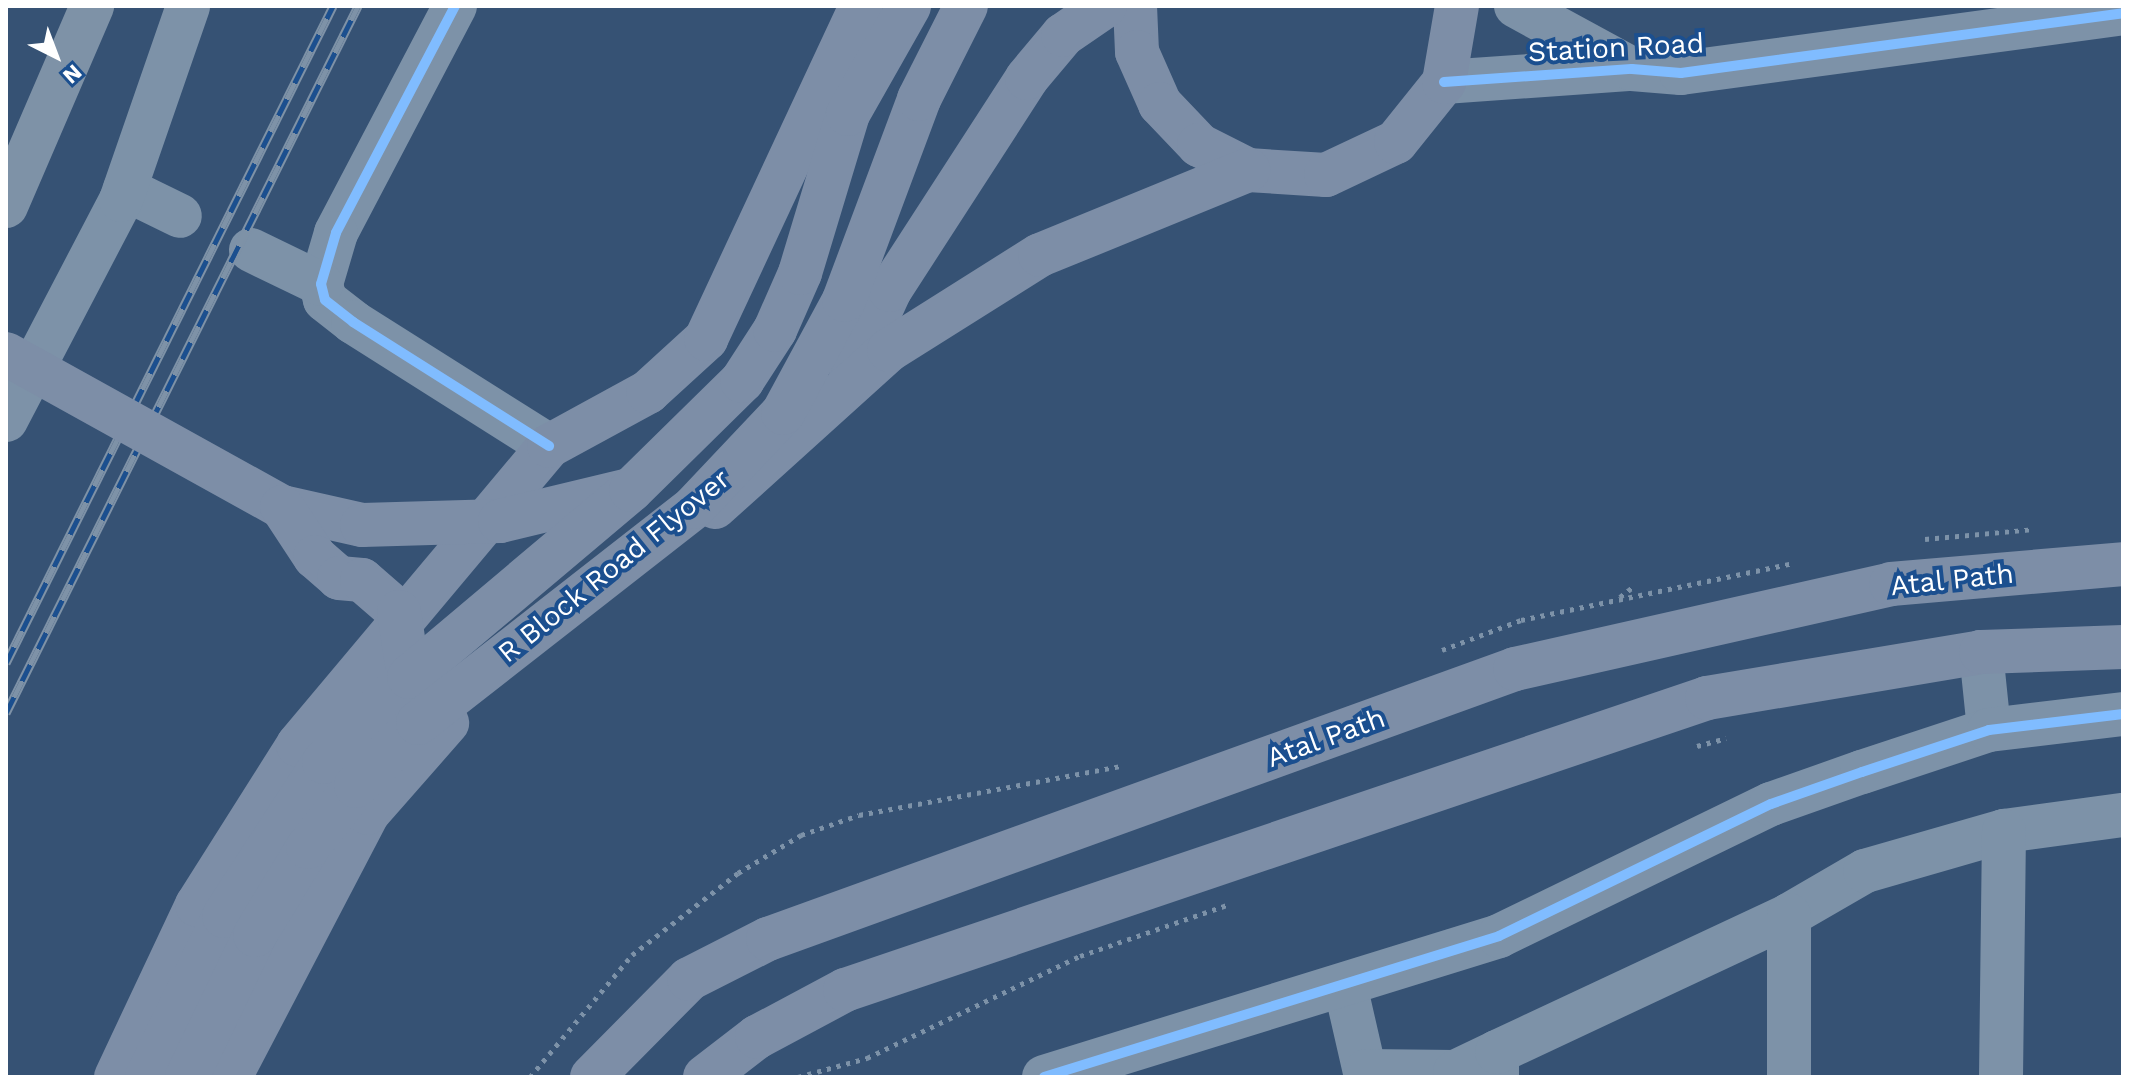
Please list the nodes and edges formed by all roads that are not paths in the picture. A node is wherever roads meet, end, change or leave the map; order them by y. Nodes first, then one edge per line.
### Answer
1 (92, 6) edge
2 (188, 6) edge
3 (455, 6) edge
4 (861, 6) edge
5 (909, 6) edge
6 (966, 6) edge
7 (1105, 6) edge
8 (1135, 6) edge
9 (1457, 6) edge
10 (1516, 6) edge
11 (2123, 13) edge
12 (1632, 69) junction
13 (1444, 82) junction
14 (1248, 170) junction
15 (125, 189) junction
16 (6, 206) edge
17 (180, 216) dead end
18 (251, 250) dead end
19 (321, 284) junction
20 (6, 354) edge
21 (686, 360) junction
22 (843, 395) junction
23 (6, 420) edge
24 (549, 446) junction
25 (767, 463) junction
26 (631, 490) junction
27 (282, 507) junction
28 (2123, 564) edge
29 (2123, 647) edge
30 (1981, 652) junction
31 (409, 677) junction
32 (2123, 714) edge
33 (1989, 730) junction
34 (2123, 815) edge
35 (2004, 831) junction
36 (1789, 915) junction
37 (161, 977) junction
38 (1345, 985) junction
39 (257, 1025) junction
40 (1497, 1065) edge
41 (1366, 1074) edge
42 (116, 1077) edge
43 (147, 1077) edge
44 (187, 1077) edge
45 (230, 1077) edge
46 (592, 1077) edge
47 (705, 1077) edge
48 (1044, 1077) edge
49 (1789, 1077) edge
50 (2001, 1077) edge

1 - 16 highway
2 - 15 street
3 - 19 street
4 - 21 main road
5 - 26 main road, R Block Road Flyover, bridge
6 - 44 main road, R Block Road Flyover, bridge
7 - 22 main road
8 - 14 main road
9 - 13 main road
10 - 12 street
11 - 12 street, Station Road
12 - 13 street, Station Road
13 - 14 main road
14 - 22 main road
15 - 17 street
15 - 23 street
18 - 19 street
19 - 24 street
20 - 27 main road, bridge
21 - 24 main road
21 - 25 main road
22 - 25 main road
24 - 37 main road
25 - 39 main road
26 - 27 main road, bridge
26 - 31 main road, R Block Road Flyover, bridge
27 - 31 main road, bridge
28 - 46 main road, Atal Path
29 - 30 main road
30 - 33 street
30 - 47 main road
31 - 43 main road, R Block Road Flyover, bridge
32 - 33 street
33 - 38 street
34 - 35 street
35 - 36 street
35 - 50 street
36 - 40 street
36 - 49 street
37 - 39 main road
37 - 42 main road
38 - 41 street
38 - 48 street
39 - 45 main road
40 - 41 street

